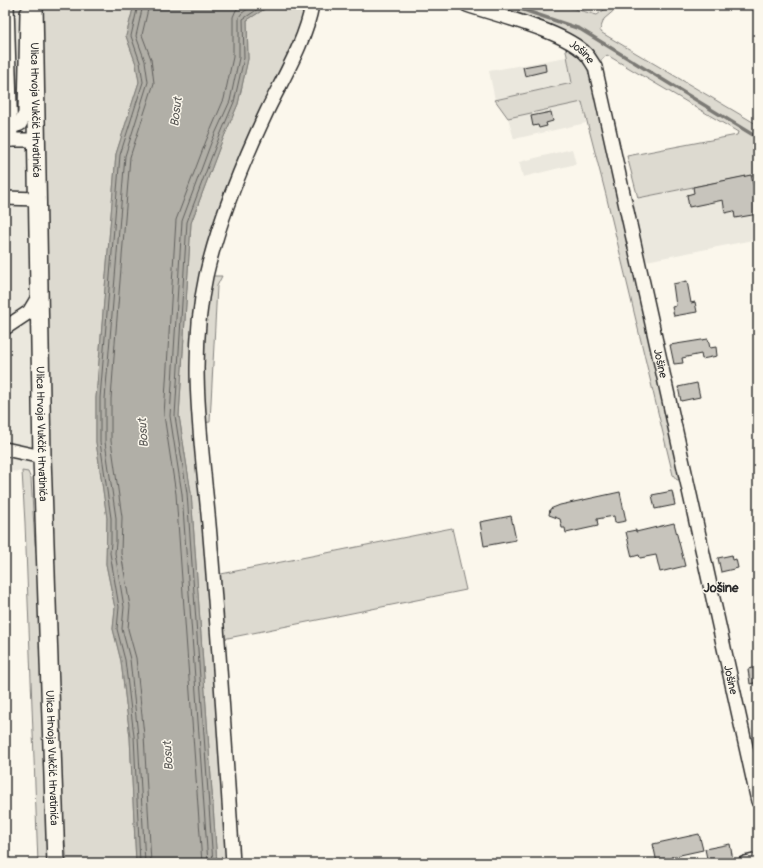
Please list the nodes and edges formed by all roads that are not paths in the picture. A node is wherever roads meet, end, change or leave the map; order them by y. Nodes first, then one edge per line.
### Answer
1 (7, 5) edge
2 (28, 5) edge
3 (34, 5) edge
4 (312, 5) edge
5 (467, 5) edge
6 (8, 125) edge
7 (8, 140) edge
8 (37, 140) junction
9 (5, 198) edge
10 (37, 199) junction
11 (38, 297) junction
12 (5, 328) edge
13 (5, 449) edge
14 (42, 457) junction
15 (758, 801) edge
16 (758, 860) edge
17 (56, 863) edge
18 (233, 863) edge
19 (745, 863) edge

1 - 6 street
2 - 6 street
3 - 8 main road, Ulica Hrvoja Vukčić Hrvatinića
4 - 18 street
5 - 15 street, Jošine
6 - 7 street
7 - 8 street
8 - 10 main road, Ulica Hrvoja Vukčić Hrvatinića
9 - 10 street
10 - 11 main road, Ulica Hrvoja Vukčić Hrvatinića
11 - 12 street
11 - 14 main road, Ulica Hrvoja Vukčić Hrvatinića
13 - 14 street
14 - 17 main road, Ulica Hrvoja Vukčić Hrvatinića
16 - 19 street

